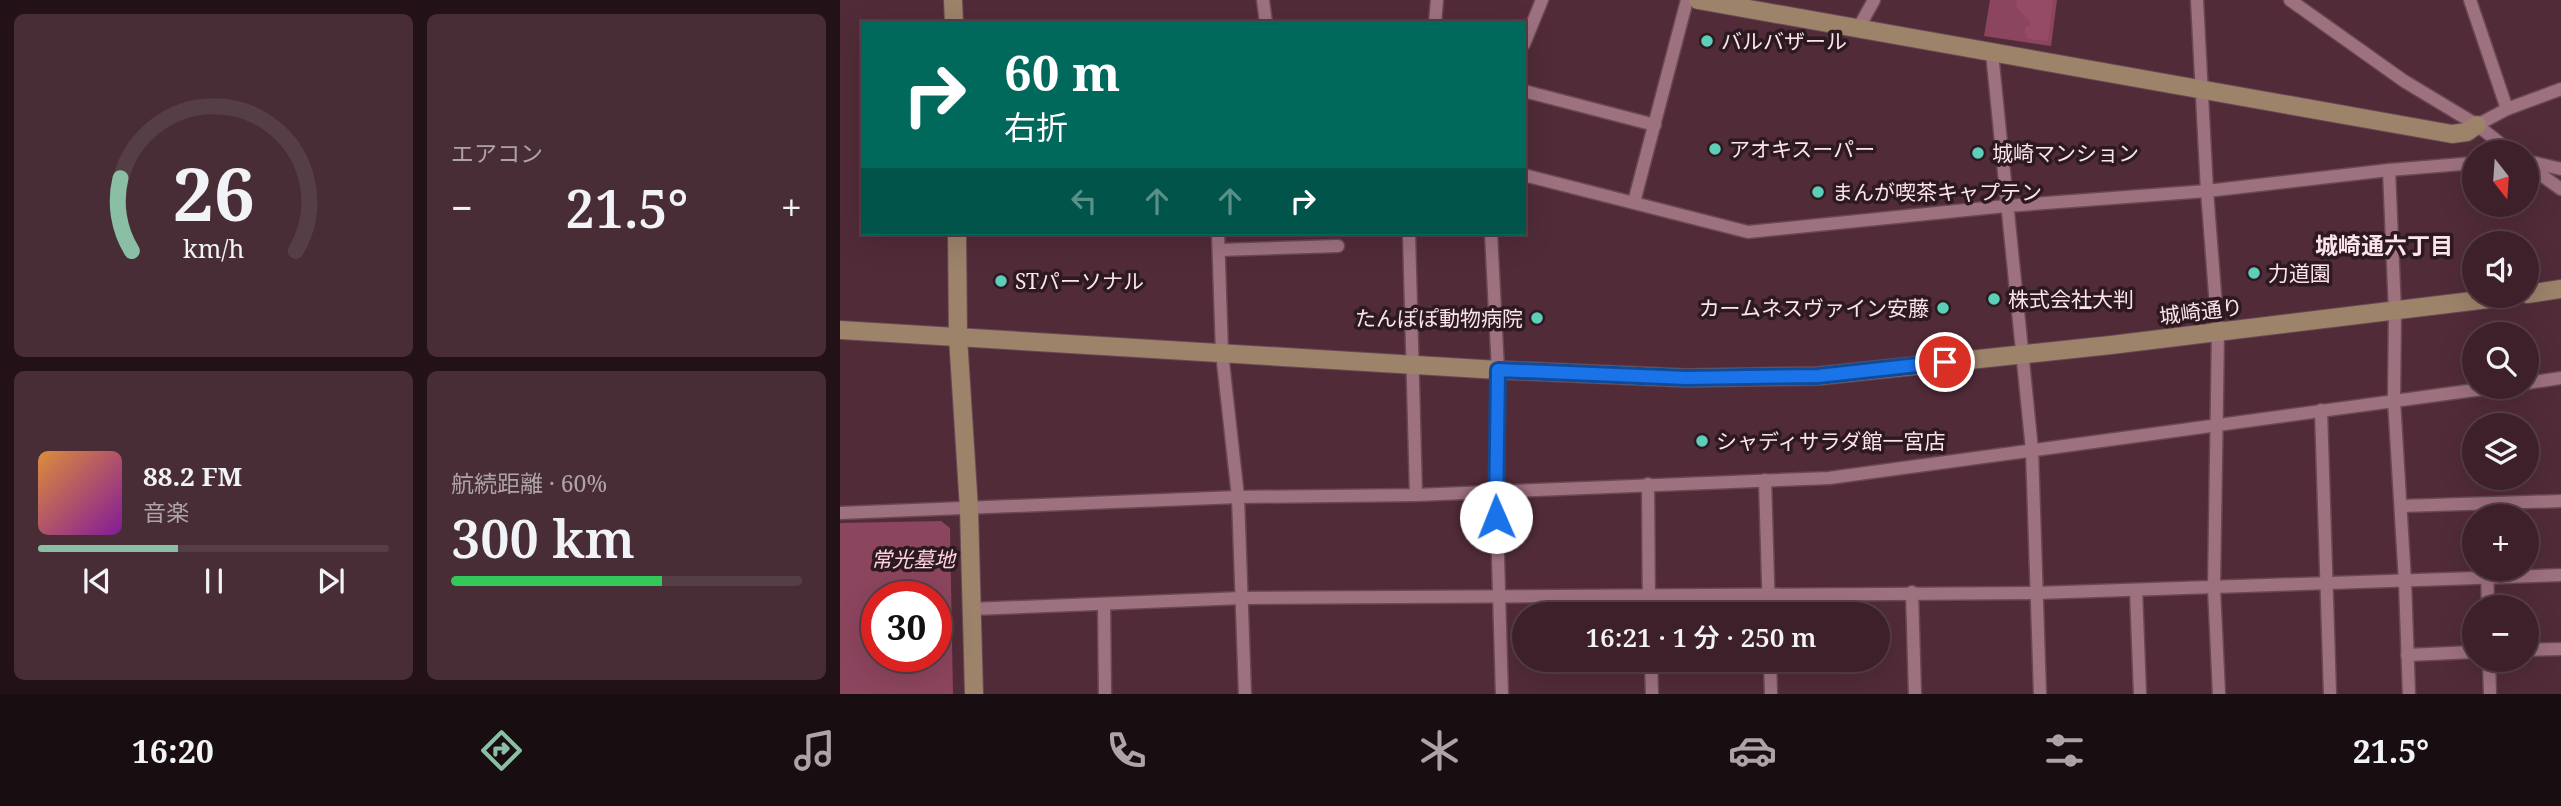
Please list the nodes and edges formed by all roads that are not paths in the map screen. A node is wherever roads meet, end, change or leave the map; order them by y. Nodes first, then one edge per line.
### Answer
1 (953, 0) edge
2 (1263, 0) edge
3 (1437, 0) edge
4 (1542, 0) edge
5 (1687, 0) edge
6 (1698, 0) edge
7 (1874, 0) edge
8 (2197, 0) edge
9 (2290, 0) edge
10 (2470, 0) edge
11 (954, 21) edge
12 (1266, 21) edge
13 (1435, 21) edge
14 (1859, 27) junction
15 (1526, 39) edge
16 (1992, 53) junction
17 (2561, 89) edge
18 (2201, 91) junction
19 (1526, 93) edge
20 (2507, 109) junction
21 (1655, 125) junction
22 (2477, 125) junction
23 (2496, 140) edge
24 (2462, 164) edge
25 (2539, 165) edge
26 (2561, 169) edge
27 (2389, 170) junction
28 (2539, 172) edge
29 (1526, 175) edge
30 (2561, 189) edge
31 (2207, 191) junction
32 (1634, 202) junction
33 (2006, 206) junction
34 (957, 235) edge
35 (1218, 235) edge
36 (1409, 235) edge
37 (1491, 235) edge
38 (1338, 246) dead end
39 (1219, 250) junction
40 (2561, 289) edge
41 (2539, 292) edge
42 (2462, 303) edge
43 (2395, 312) junction
44 (840, 330) edge
45 (2218, 332) junction
46 (958, 337) junction
47 (1222, 353) junction
48 (2021, 354) junction
49 (1413, 365) junction
50 (1498, 370) junction
51 (2561, 378) edge
52 (2539, 381) edge
53 (2462, 391) edge
54 (2393, 400) junction
55 (2321, 410) junction
56 (2217, 424) junction
57 (2032, 450) junction
58 (1765, 480) junction
59 (1648, 484) junction
60 (1496, 490) junction
61 (1416, 495) junction
62 (1238, 497) junction
63 (2561, 501) edge
64 (2536, 504) edge
65 (2401, 506) junction
66 (970, 509) junction
67 (2462, 509) edge
68 (840, 513) edge
69 (2539, 575) edge
70 (2561, 575) edge
71 (2462, 576) edge
72 (2405, 582) junction
73 (2326, 584) junction
74 (2214, 588) junction
75 (2136, 590) junction
76 (1912, 592) junction
77 (2037, 593) junction
78 (1769, 594) junction
79 (1648, 595) junction
80 (1498, 597) junction
81 (1242, 598) junction
82 (1648, 602) edge
83 (1769, 602) edge
84 (1104, 605) junction
85 (972, 609) junction
86 (2561, 649) edge
87 (2539, 650) edge
88 (2462, 653) edge
89 (2407, 655) junction
90 (1651, 672) edge
91 (1770, 672) edge
92 (2489, 672) edge
93 (974, 694) edge
94 (1105, 694) edge
95 (1245, 694) edge
96 (1502, 694) edge
97 (1652, 694) edge
98 (1771, 694) edge
99 (1915, 694) edge
100 (2040, 694) edge
101 (2140, 694) edge
102 (2219, 694) edge
103 (2330, 694) edge
104 (2409, 694) edge
105 (2490, 694) edge

1 - 11 street
2 - 12 street
3 - 13 street
4 - 15 street
5 - 21 street
6 - 14 street
7 - 14 street
8 - 18 street
9 - 22 street
10 - 20 street
14 - 16 street
16 - 18 street
16 - 33 street
17 - 20 street
18 - 22 street
18 - 31 street
19 - 21 street
20 - 22 street
21 - 32 street
22 - 23 street
24 - 27 street
25 - 26 street
27 - 31 street
27 - 43 street
28 - 30 street
29 - 32 street
31 - 33 street
31 - 45 street
32 - 33 street
33 - 48 street
34 - 46 street
35 - 39 street
36 - 49 street
37 - 50 street
38 - 39 street
39 - 47 street
40 - 41 street
42 - 43 street, 城崎通り
43 - 45 street, 城崎通り
43 - 54 street
44 - 46 street, 城崎通り
45 - 48 street, 城崎通り
45 - 56 street
46 - 47 street, 城崎通り
46 - 66 street
47 - 49 street, 城崎通り
47 - 62 street
48 - 50 street, 城崎通り
48 - 57 street
49 - 50 street, 城崎通り
49 - 61 street
50 - 60 street
51 - 52 street
53 - 54 street
54 - 55 street
54 - 65 street
55 - 56 street
55 - 73 street
56 - 57 street
56 - 74 street
57 - 58 street
57 - 77 street
58 - 59 street
58 - 78 street
59 - 60 street
59 - 79 street
60 - 61 street
60 - 80 street
61 - 62 street
62 - 66 street
62 - 81 street
63 - 64 street
65 - 67 street
65 - 72 street
66 - 68 street
66 - 85 street
69 - 70 street
71 - 72 street
72 - 73 street
72 - 89 street
73 - 74 street
73 - 103 street
74 - 75 street
74 - 102 street
75 - 77 street
75 - 101 street
76 - 77 street
76 - 78 street
76 - 99 street
77 - 100 street
78 - 79 street
78 - 83 street
79 - 80 street
79 - 82 street
80 - 81 street
80 - 96 street
81 - 84 street
81 - 95 street
84 - 85 street
84 - 94 street
85 - 93 street
86 - 87 street
88 - 89 street
89 - 104 street
90 - 97 street
91 - 98 street
92 - 105 street

